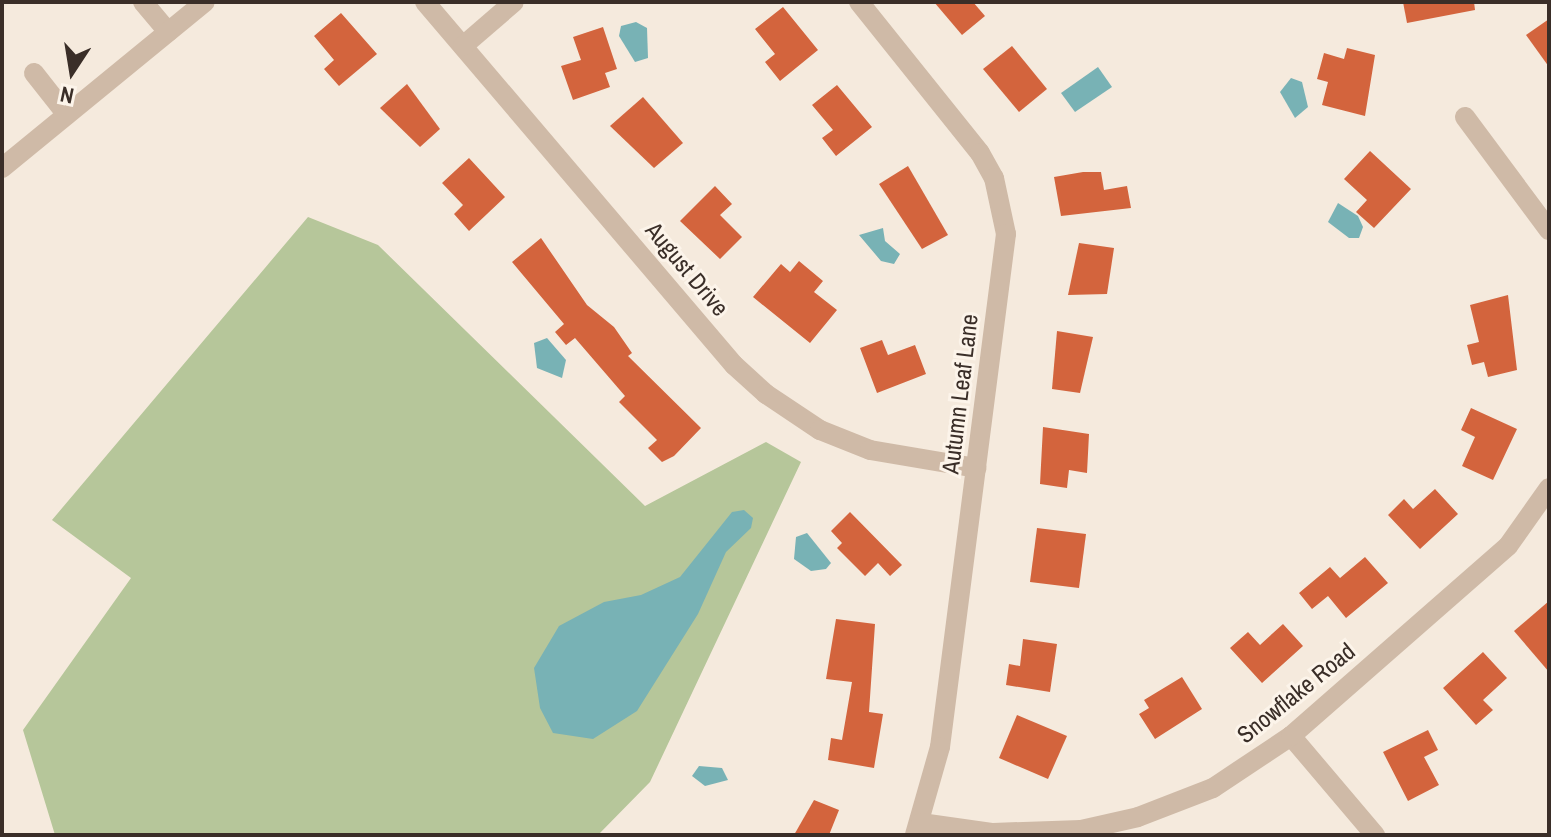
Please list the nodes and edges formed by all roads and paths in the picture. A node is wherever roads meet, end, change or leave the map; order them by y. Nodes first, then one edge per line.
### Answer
1 (143, 2) edge
2 (205, 2) edge
3 (425, 2) edge
4 (514, 2) edge
5 (859, 2) edge
6 (168, 32) junction
7 (463, 46) junction
8 (34, 73) dead end
9 (67, 115) junction
10 (1465, 117) dead end
11 (2, 168) edge
12 (1549, 230) edge
13 (976, 468) junction
14 (1549, 488) edge
15 (1291, 736) junction
16 (918, 829) edge
17 (1375, 835) edge

1 - 6 street
2 - 6 street
3 - 7 street, August Drive
4 - 7 street
5 - 13 street, Autumn Leaf Lane
6 - 9 street
7 - 13 street, August Drive
8 - 9 street
9 - 11 street
10 - 12 street
13 - 16 street, Autumn Leaf Lane
14 - 15 street, Snowflake Road
15 - 16 street, Snowflake Road
15 - 17 street

